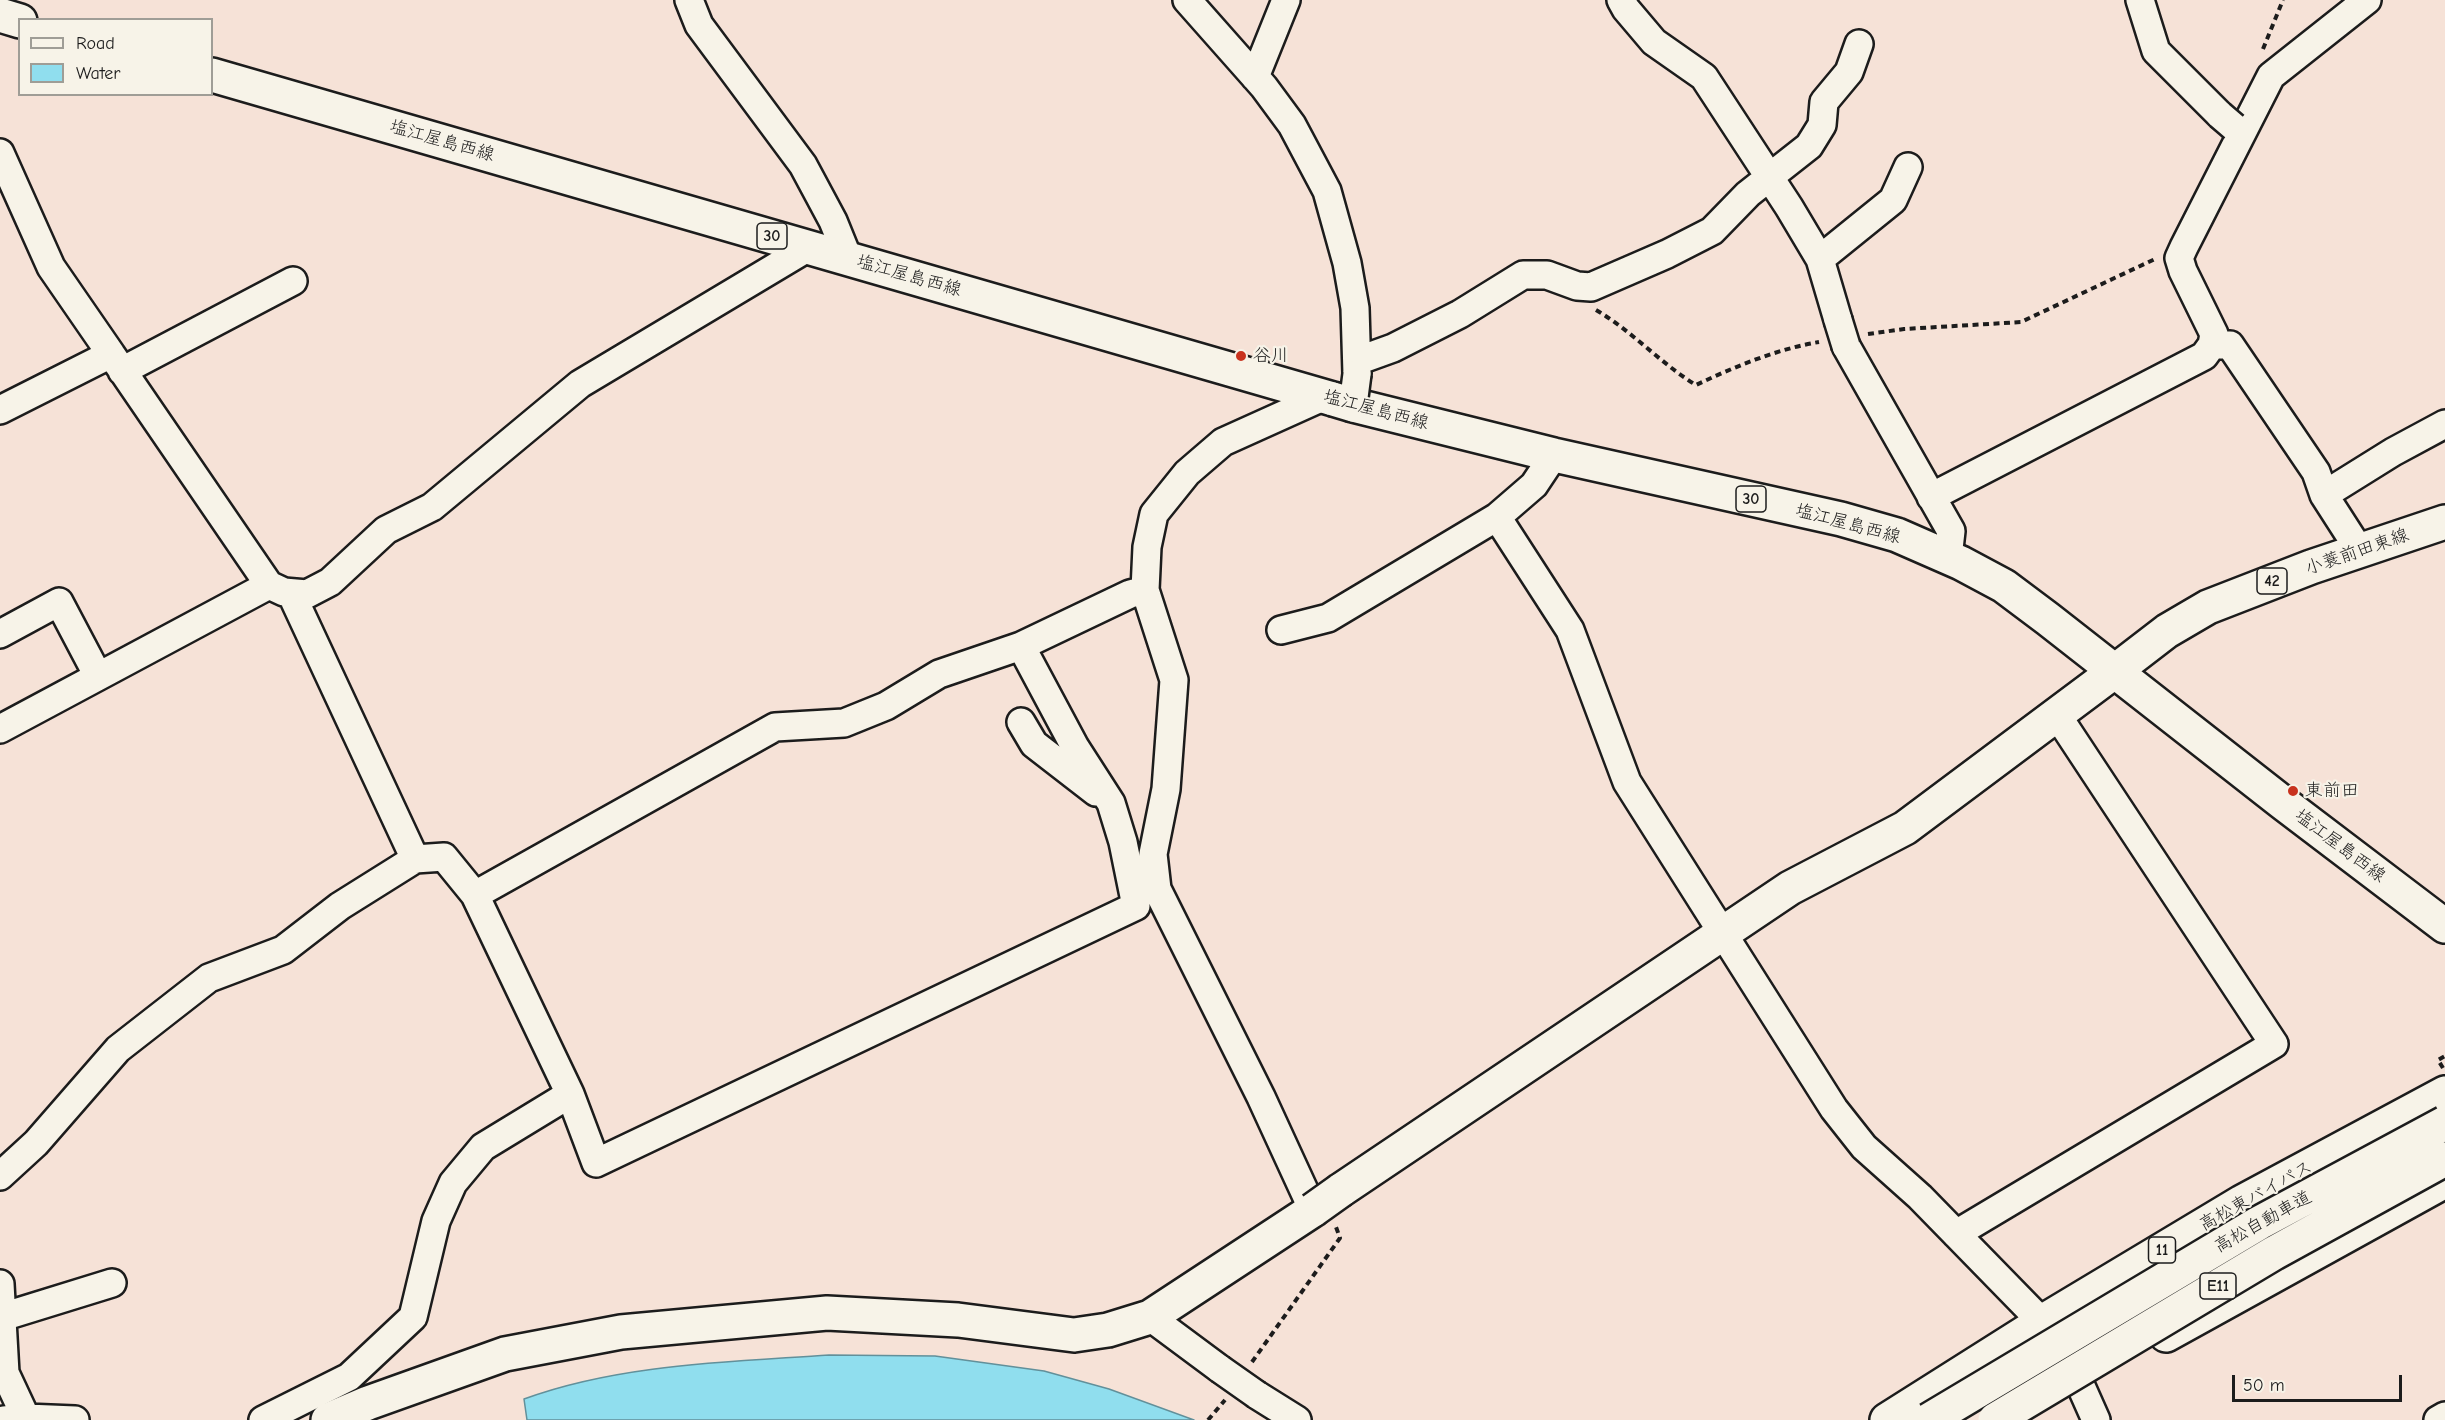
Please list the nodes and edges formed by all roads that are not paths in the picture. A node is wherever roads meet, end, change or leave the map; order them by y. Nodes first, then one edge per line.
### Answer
1 (689, 0) edge
2 (1187, 0) edge
3 (1286, 0) edge
4 (1621, 0) edge
5 (2140, 0) edge
6 (2367, 0) edge
7 (0, 15) edge
8 (18, 20) edge
9 (1859, 44) dead end
10 (213, 75) edge
11 (1255, 77) junction
12 (2232, 125) junction
13 (0, 153) edge
14 (1908, 167) dead end
15 (1769, 176) junction
16 (809, 247) junction
17 (848, 258) junction
18 (1820, 260) junction
19 (293, 280) dead end
20 (2212, 345) junction
21 (116, 362) junction
22 (1345, 387) junction
23 (0, 410) edge
24 (2445, 424) edge
25 (1554, 455) junction
26 (2324, 495) junction
27 (1931, 497) junction
28 (1497, 517) junction
29 (2445, 522) edge
30 (2361, 551) junction
31 (1948, 558) junction
32 (280, 589) junction
33 (1145, 590) junction
34 (1281, 630) dead end
35 (0, 634) edge
36 (1021, 646) junction
37 (2115, 671) junction
38 (98, 676) junction
39 (2057, 715) junction
40 (1021, 723) dead end
41 (0, 729) edge
42 (1111, 803) junction
43 (415, 859) junction
44 (1157, 889) junction
45 (475, 895) junction
46 (2445, 926) edge
47 (1723, 933) junction
48 (570, 1094) junction
49 (2445, 1094) edge
50 (2445, 1123) edge
51 (2445, 1159) edge
52 (0, 1176) edge
53 (2445, 1181) edge
54 (1312, 1210) junction
55 (1956, 1234) junction
56 (112, 1283) dead end
57 (0, 1284) edge
58 (2, 1317) junction
59 (1150, 1317) junction
60 (2042, 1322) junction
61 (2080, 1384) junction
62 (2445, 1416) edge
63 (15, 1419) edge
64 (75, 1420) edge
65 (263, 1420) edge
66 (328, 1420) edge
67 (1298, 1420) edge
68 (1887, 1420) edge
69 (1929, 1420) edge
70 (1995, 1420) edge
71 (2021, 1420) edge
72 (2096, 1420) edge
73 (2438, 1420) edge

1 - 17 street
2 - 11 street
3 - 11 street
4 - 15 street
5 - 12 street
6 - 12 street
7 - 8 main road
9 - 15 street
10 - 16 main road, 塩江屋島西線 / 30
11 - 22 street
12 - 20 street
13 - 21 street
14 - 18 street
15 - 18 street
15 - 22 street
16 - 17 main road, 塩江屋島西線 / 30
16 - 32 street
17 - 22 main road, 塩江屋島西線 / 30
18 - 27 street, bridge
19 - 21 street
20 - 26 street
20 - 27 street
21 - 23 street
21 - 32 street
22 - 25 main road, 塩江屋島西線 / 30
22 - 33 street
24 - 26 street
25 - 28 street
25 - 31 main road, 塩江屋島西線 / 30
26 - 30 street
27 - 31 street
28 - 34 street
28 - 47 street
29 - 30 main road, 小蓑前田東線 / 42
30 - 37 main road, 小蓑前田東線 / 42
31 - 37 main road, 塩江屋島西線 / 30
32 - 38 street
32 - 43 street
33 - 36 street
33 - 44 street
35 - 38 street
36 - 42 street
36 - 45 street
37 - 39 main road, 小蓑前田東線
37 - 46 main road, 塩江屋島西線 / 30
38 - 41 street
39 - 47 main road, 小蓑前田東線
39 - 55 street
40 - 42 street
42 - 44 street
42 - 48 street
43 - 45 street
43 - 52 street
44 - 54 street
45 - 48 street
47 - 54 main road, 小蓑前田東線, bridge
47 - 55 street
48 - 65 street
49 - 60 main road, 高松東バイパス / 11
50 - 69 main road, 高松自動車道 / E11, bridge
51 - 70 main road, 高松自動車道 / E11, bridge
53 - 61 main road
54 - 59 main road, 小蓑前田東線
55 - 60 street
56 - 58 street
57 - 58 street
58 - 63 street
59 - 66 main road, 小蓑前田東線
59 - 67 street, bridge
60 - 61 street
60 - 68 main road, 高松東バイパス / 11
61 - 71 main road
61 - 72 street
62 - 73 street
63 - 64 street

